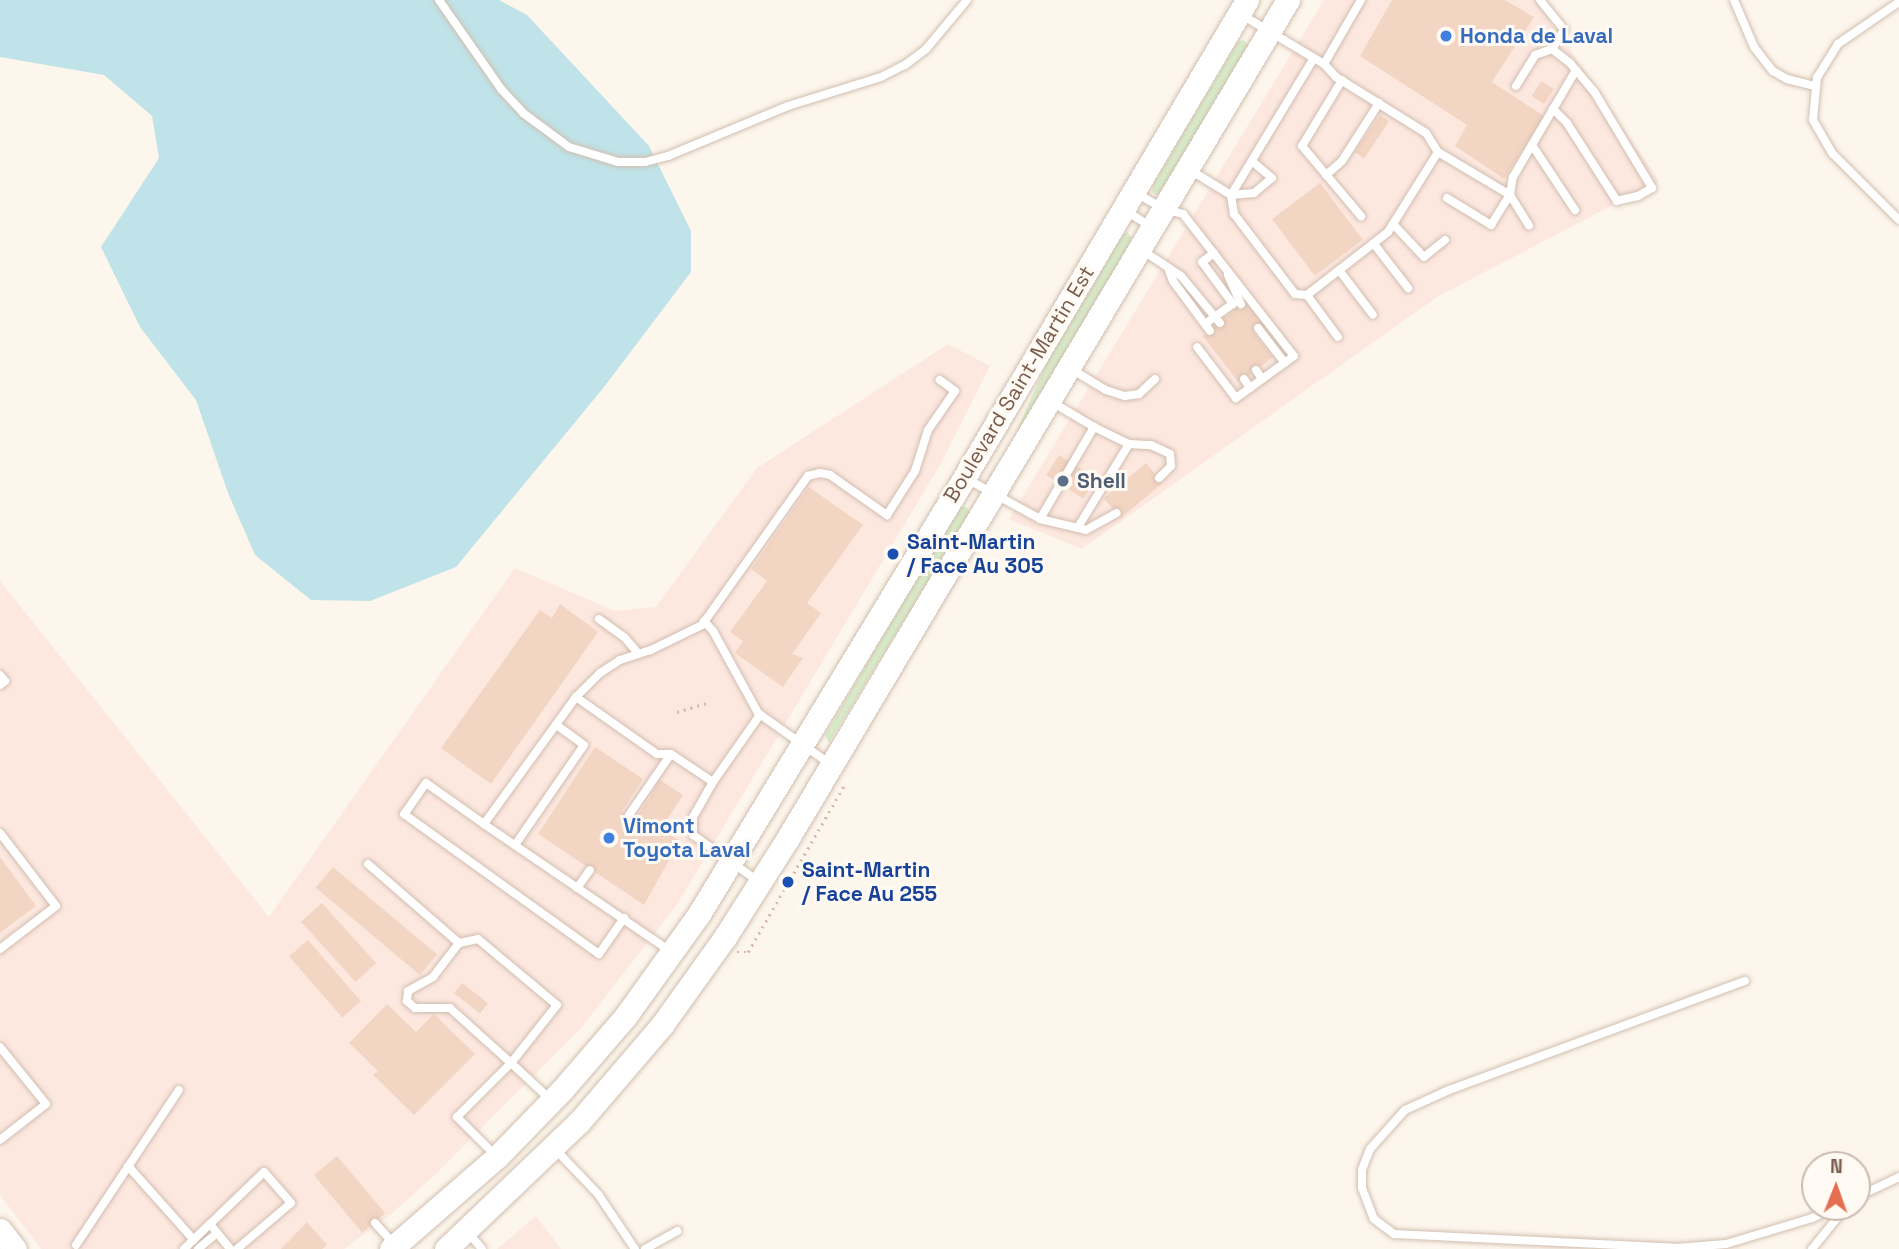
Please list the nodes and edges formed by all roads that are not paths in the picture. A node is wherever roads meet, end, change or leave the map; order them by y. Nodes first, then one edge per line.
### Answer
1 (439, 0) edge
2 (967, 0) edge
3 (1288, 0) edge
4 (1361, 0) edge
5 (1540, 0) edge
6 (1734, 0) edge
7 (1899, 2) edge
8 (1243, 7) edge
9 (1269, 31) junction
10 (1552, 49) junction
11 (1314, 58) junction
12 (1324, 64) junction
13 (1576, 70) junction
14 (1342, 80) junction
15 (1516, 86) dead end
16 (1816, 86) junction
17 (1379, 103) junction
18 (1553, 109) junction
19 (1532, 145) junction
20 (1438, 152) junction
21 (1252, 161) junction
22 (1187, 168) junction
23 (1326, 175) junction
24 (1231, 195) junction
25 (1510, 195) junction
26 (1447, 198) dead end
27 (1128, 200) junction
28 (1575, 211) dead end
29 (1361, 216) dead end
30 (1158, 218) junction
31 (1899, 220) edge
32 (1393, 225) junction
33 (1529, 226) dead end
34 (1445, 240) dead end
35 (1374, 244) junction
36 (1214, 253) junction
37 (1148, 254) junction
38 (1223, 264) junction
39 (1168, 268) junction
40 (1339, 270) junction
41 (1408, 288) dead end
42 (1307, 295) junction
43 (1241, 304) dead end
44 (1373, 315) dead end
45 (1217, 320) junction
46 (1258, 328) dead end
47 (1338, 337) dead end
48 (1197, 347) dead end
49 (1285, 363) junction
50 (1068, 368) junction
51 (1256, 370) dead end
52 (1155, 379) dead end
53 (1244, 379) dead end
54 (1262, 379) junction
55 (940, 380) dead end
56 (1250, 388) junction
57 (1049, 400) junction
58 (1094, 427) junction
59 (1129, 444) junction
60 (965, 478) junction
61 (1159, 478) dead end
62 (992, 495) junction
63 (1117, 513) dead end
64 (1040, 519) junction
65 (1078, 527) junction
66 (599, 619) dead end
67 (704, 621) junction
68 (639, 654) junction
69 (0, 675) edge
70 (0, 685) edge
71 (576, 697) junction
72 (760, 715) junction
73 (556, 725) junction
74 (803, 747) junction
75 (671, 754) junction
76 (832, 764) junction
77 (713, 782) junction
78 (629, 815) dead end
79 (484, 824) junction
80 (0, 833) edge
81 (515, 845) junction
82 (368, 864) dead end
83 (732, 864) junction
84 (590, 870) dead end
85 (761, 882) junction
86 (577, 888) junction
87 (624, 918) junction
88 (459, 943) junction
89 (0, 949) edge
90 (672, 953) junction
91 (1745, 981) dead end
92 (0, 1047) edge
93 (511, 1063) junction
94 (179, 1090) dead end
95 (552, 1100) junction
96 (0, 1140) edge
97 (554, 1148) junction
98 (497, 1157) junction
99 (128, 1166) junction
100 (1899, 1177) edge
101 (1871, 1190) edge
102 (1802, 1221) edge
103 (1835, 1221) edge
104 (375, 1223) dead end
105 (210, 1224) junction
106 (0, 1230) edge
107 (467, 1231) junction
108 (677, 1231) dead end
109 (218, 1233) junction
110 (194, 1240) junction
111 (393, 1247) edge
112 (76, 1248) edge
113 (15, 1249) edge
114 (184, 1249) edge
115 (198, 1249) edge
116 (230, 1249) edge
117 (237, 1249) edge
118 (446, 1249) edge
119 (482, 1249) edge
120 (635, 1249) edge
121 (645, 1249) edge
122 (1812, 1249) edge

1 - 2 lane
3 - 9 main road, Boulevard Saint-Martin Est
4 - 12 lane
5 - 10 lane
6 - 16 lane
7 - 16 lane
8 - 9 lane
8 - 27 main road, Boulevard Saint-Martin Est
9 - 11 lane
9 - 22 main road, Boulevard Saint-Martin Est
10 - 13 lane
10 - 15 lane
11 - 12 lane
11 - 21 lane
12 - 14 lane
13 - 18 lane
13 - 18 lane
14 - 17 lane
14 - 23 lane
16 - 31 lane
17 - 20 lane
17 - 23 lane
18 - 19 lane
19 - 25 lane
19 - 28 lane
20 - 25 lane
20 - 32 lane
21 - 24 lane
21 - 24 lane
22 - 24 lane
22 - 30 main road, Boulevard Saint-Martin Est
23 - 29 lane
24 - 42 lane
25 - 26 lane
25 - 33 lane
27 - 30 lane
27 - 30 lane
27 - 60 main road, Boulevard Saint-Martin Est
30 - 36 lane
30 - 37 main road, Boulevard Saint-Martin Est
32 - 34 lane
32 - 35 lane
35 - 40 lane
35 - 41 lane
36 - 38 lane
36 - 45 lane
37 - 39 lane
37 - 50 main road, Boulevard Saint-Martin Est
38 - 43 lane
38 - 49 lane
39 - 45 lane
39 - 45 lane
40 - 42 lane
40 - 44 lane
42 - 47 lane
46 - 49 lane
48 - 56 lane
49 - 54 lane
50 - 52 lane
50 - 57 main road, Boulevard Saint-Martin Est
51 - 54 lane
53 - 56 lane
54 - 56 lane
55 - 67 lane
57 - 58 lane
57 - 62 main road, Boulevard Saint-Martin Est
58 - 59 lane
58 - 64 lane
59 - 61 lane
59 - 65 lane
60 - 62 lane
60 - 74 main road, Boulevard Saint-Martin Est
62 - 64 lane
62 - 76 main road, Boulevard Saint-Martin Est
63 - 65 lane
64 - 65 lane
66 - 68 lane
67 - 68 lane
67 - 72 lane
68 - 71 lane
69 - 70 lane
71 - 73 lane
71 - 75 lane
72 - 74 lane
72 - 77 lane
73 - 79 lane
73 - 81 lane
74 - 76 lane
74 - 83 main road, Boulevard Saint-Martin Est
75 - 77 lane
75 - 78 lane
76 - 85 main road, Boulevard Saint-Martin Est
77 - 83 lane
79 - 81 lane
79 - 87 lane
80 - 89 lane
81 - 86 lane
82 - 88 lane
83 - 85 lane
83 - 90 main road, Boulevard Saint-Martin Est
84 - 86 lane
85 - 97 main road, Boulevard Saint-Martin Est
86 - 87 lane
87 - 90 lane
88 - 93 lane
88 - 93 lane
90 - 95 main road, Boulevard Saint-Martin Est
91 - 102 lane
92 - 96 lane
93 - 95 lane
93 - 98 lane
94 - 99 lane
95 - 98 main road, Boulevard Saint-Martin Est
97 - 107 main road, Boulevard Saint-Martin Est
97 - 120 lane
98 - 111 main road, Boulevard Saint-Martin Est
99 - 110 lane
99 - 112 lane
100 - 101 lane
103 - 122 lane
104 - 111 lane
105 - 109 lane
105 - 110 lane
105 - 117 lane
106 - 113 main road
107 - 118 main road, Boulevard Saint-Martin Est
107 - 119 lane
108 - 121 lane
109 - 115 lane
109 - 116 lane
110 - 114 lane

